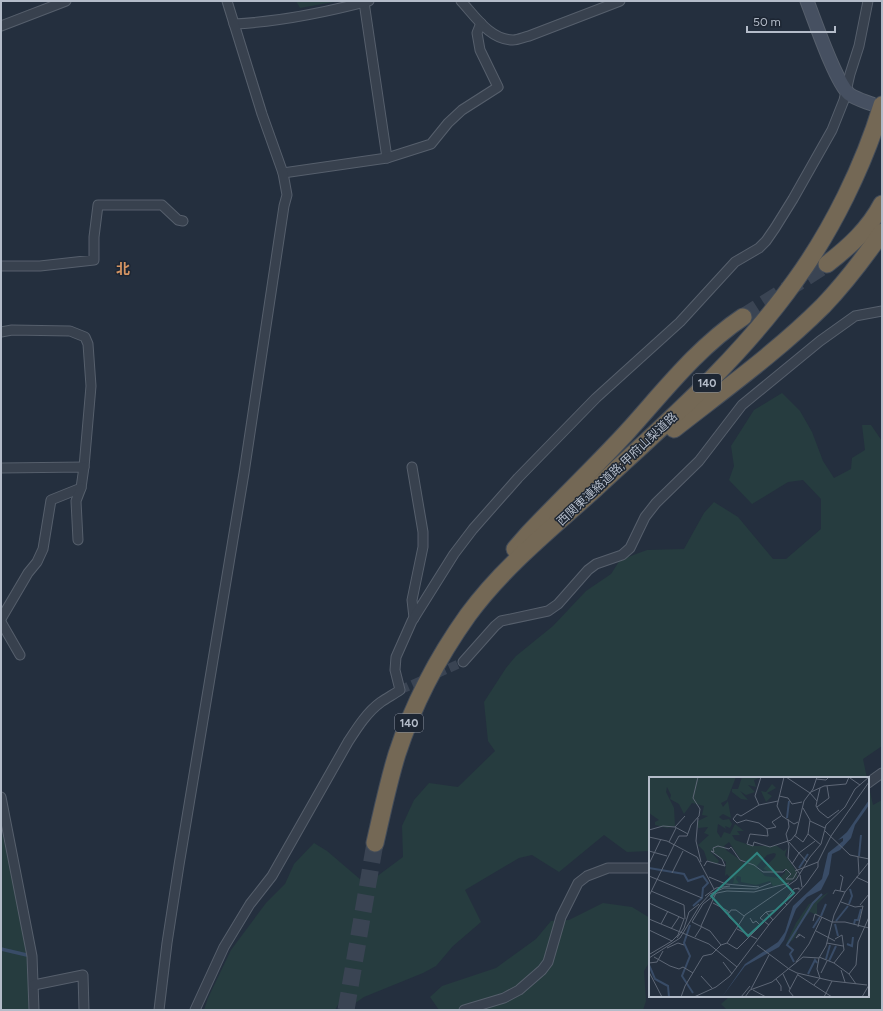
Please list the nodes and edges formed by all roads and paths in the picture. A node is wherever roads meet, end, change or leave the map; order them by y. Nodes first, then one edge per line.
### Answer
1 (66, 1) edge
2 (226, 1) edge
3 (461, 1) edge
4 (620, 1) edge
5 (807, 1) edge
6 (868, 1) edge
7 (367, 2) edge
8 (481, 23) junction
9 (234, 24) junction
10 (1, 26) edge
11 (846, 89) junction
12 (877, 104) edge
13 (387, 158) junction
14 (283, 173) junction
15 (882, 204) edge
16 (183, 221) dead end
17 (882, 232) edge
18 (827, 264) tunnel mouth
19 (1, 266) edge
20 (882, 311) edge
21 (743, 317) tunnel mouth
22 (1, 332) edge
23 (84, 467) junction
24 (1, 468) edge
25 (412, 468) dead end
26 (81, 488) junction
27 (78, 540) dead end
28 (503, 575) junction
29 (468, 615) junction
30 (1, 618) edge
31 (414, 618) junction
32 (1, 622) edge
33 (20, 655) dead end
34 (463, 662) tunnel mouth
35 (882, 773) edge
36 (869, 782) edge
37 (1, 797) edge
38 (375, 843) tunnel mouth
39 (649, 868) edge
40 (34, 985) junction
41 (34, 1010) edge
42 (84, 1010) edge
43 (159, 1010) edge
44 (196, 1010) edge
45 (464, 1010) edge

1 - 10 street
2 - 9 street
3 - 8 street
4 - 8 street
5 - 11 street
6 - 11 street
7 - 9 street
7 - 13 street
8 - 13 street
9 - 14 street
11 - 12 street
11 - 31 street
12 - 28 highway, 西関東連絡道路;甲府山梨道路 / 140
13 - 14 street
14 - 43 street
15 - 18 highway
16 - 19 street
17 - 28 highway
20 - 34 street
21 - 29 highway
22 - 23 street
23 - 24 street
23 - 26 street
25 - 31 street
26 - 27 street
26 - 30 street
28 - 29 highway, 西関東連絡道路;甲府山梨道路 / 140
29 - 38 highway, 西関東連絡道路;甲府山梨道路 / 140
31 - 44 street
32 - 33 street
35 - 36 street
37 - 40 street
39 - 45 street
40 - 41 street
40 - 42 street

